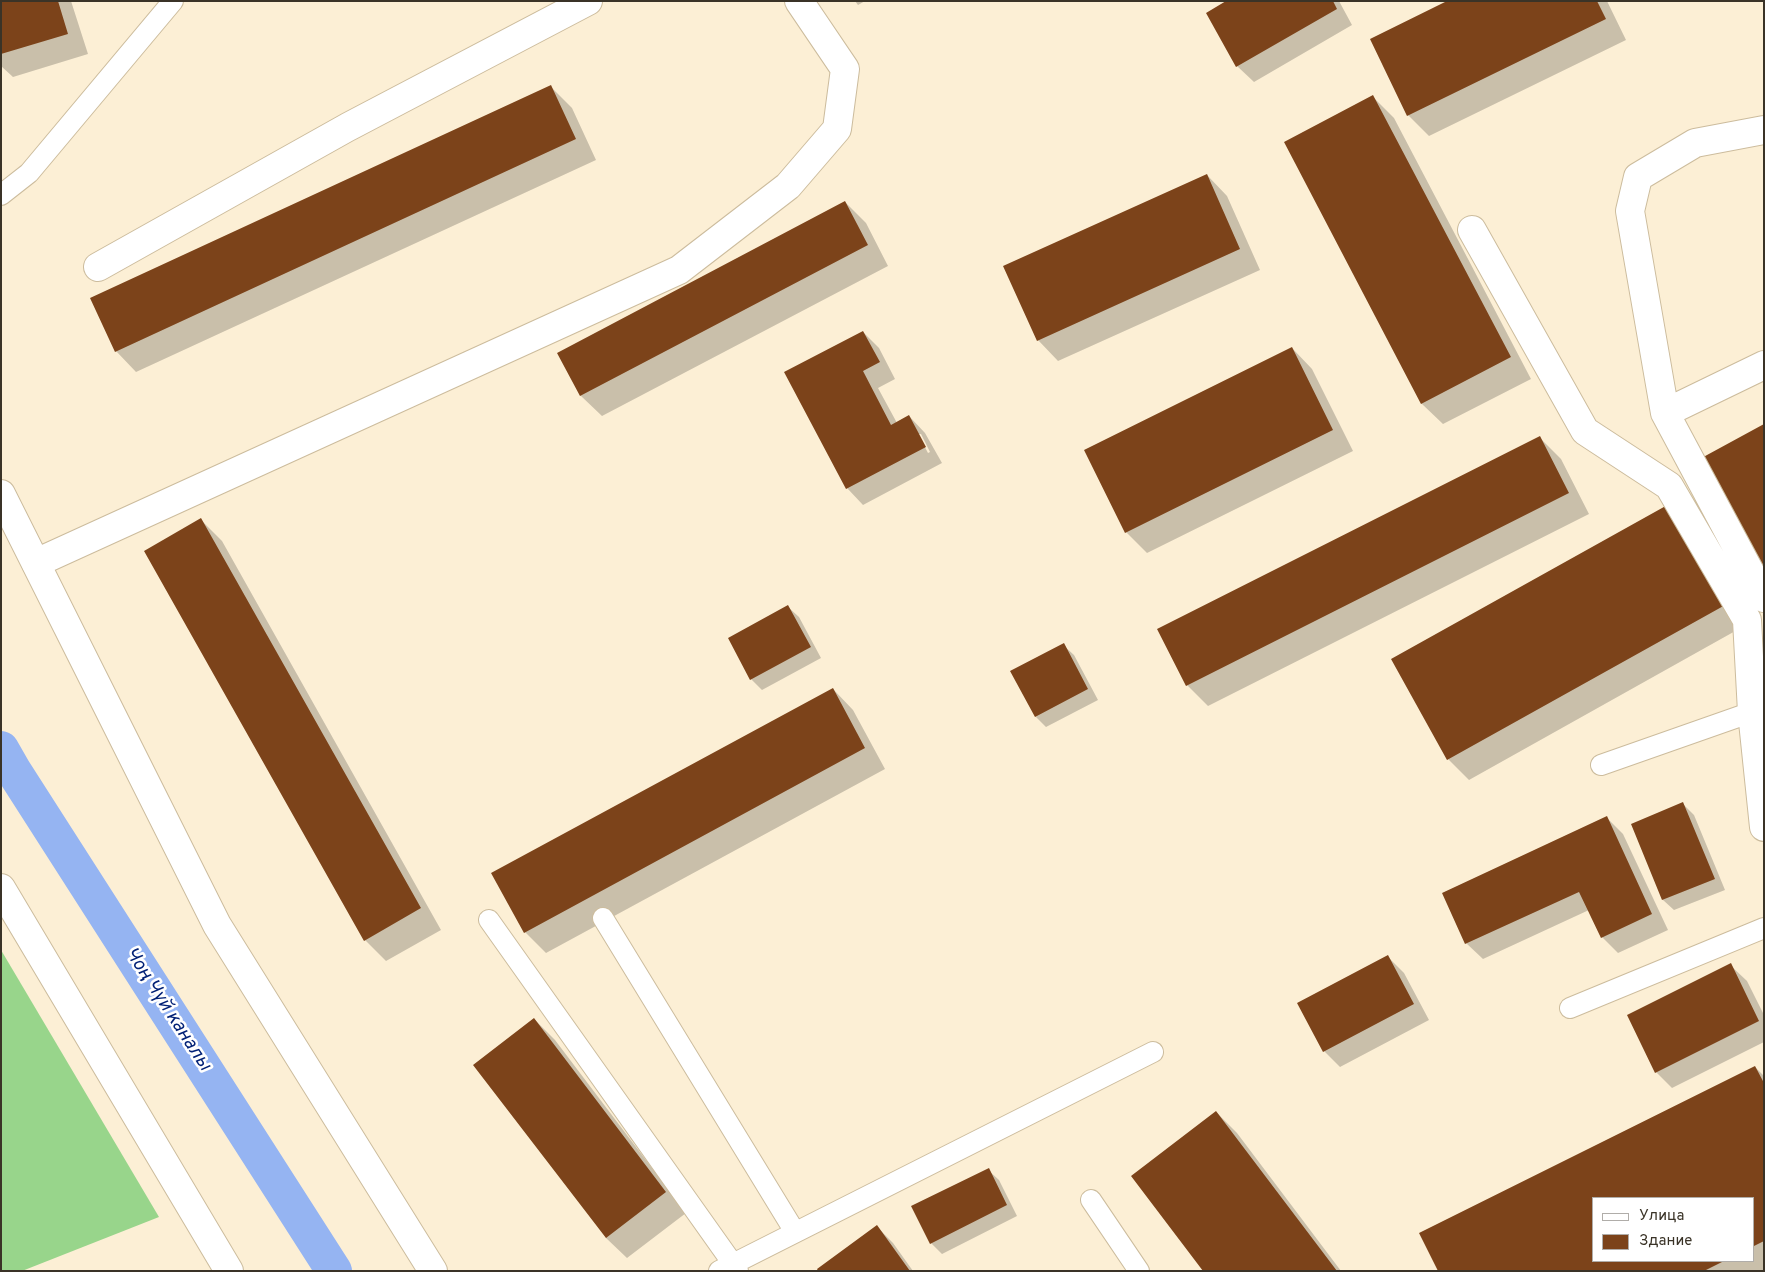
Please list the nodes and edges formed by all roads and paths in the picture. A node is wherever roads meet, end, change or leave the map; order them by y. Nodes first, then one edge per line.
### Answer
1 (173, 1) edge
2 (588, 1) edge
3 (799, 1) edge
4 (1764, 130) edge
5 (1, 195) edge
6 (1472, 230) dead end
7 (98, 267) dead end
8 (1764, 365) edge
9 (1665, 413) junction
10 (1, 494) edge
11 (36, 563) junction
12 (1764, 598) edge
13 (1752, 712) junction
14 (1600, 765) dead end
15 (1764, 827) edge
16 (1, 888) edge
17 (603, 918) dead end
18 (489, 920) dead end
19 (1764, 928) edge
20 (1570, 1008) dead end
21 (1153, 1052) dead end
22 (1090, 1200) dead end
23 (795, 1232) junction
24 (730, 1268) edge
25 (229, 1271) edge
26 (433, 1271) edge
27 (1139, 1271) edge

1 - 5 lane
2 - 7 street
3 - 11 street
4 - 9 street
6 - 13 street
8 - 9 street
9 - 12 street
10 - 11 street
11 - 26 street
13 - 14 lane
13 - 15 street
16 - 25 street
17 - 23 lane
18 - 24 lane
19 - 20 lane
21 - 23 lane
22 - 27 lane
23 - 24 lane

